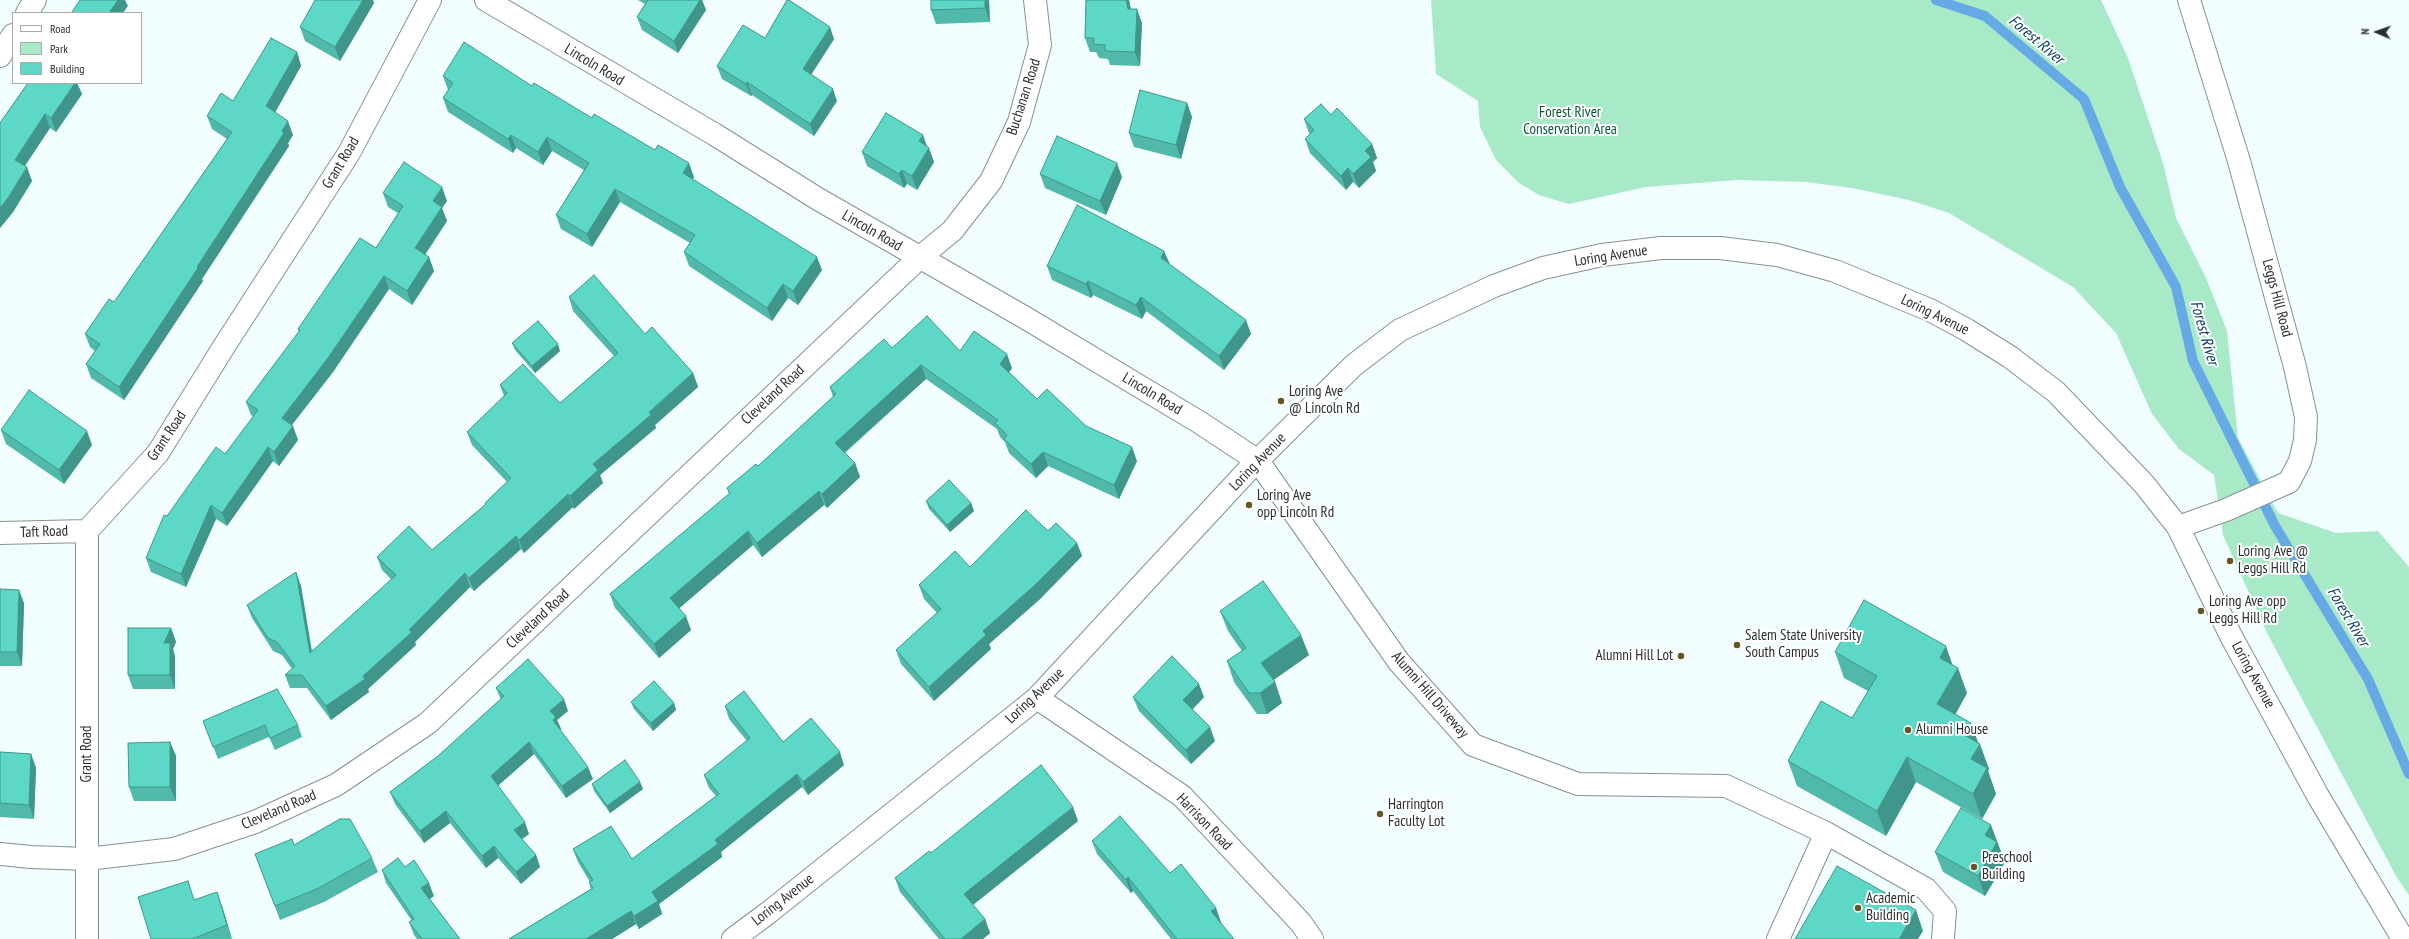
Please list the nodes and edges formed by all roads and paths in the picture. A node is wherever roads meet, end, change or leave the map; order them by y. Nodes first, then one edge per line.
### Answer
1 (35, 0) edge
2 (430, 0) edge
3 (486, 0) edge
4 (1035, 0) edge
5 (2189, 0) edge
6 (28, 12) edge
7 (12, 37) edge
8 (0, 56) edge
9 (918, 258) junction
10 (1258, 461) junction
11 (2178, 527) junction
12 (87, 531) junction
13 (0, 534) edge
14 (1037, 698) junction
15 (1826, 833) junction
16 (0, 854) edge
17 (87, 859) junction
18 (87, 939) edge
19 (732, 939) edge
20 (1312, 939) edge
21 (1778, 939) edge
22 (1943, 939) edge
23 (2403, 939) edge

1 - 6 main road
2 - 12 main road, Grant Road
3 - 9 main road, Lincoln Road
4 - 9 main road, Buchanan Road
5 - 11 main road, Leggs Hill Road
7 - 8 main road
9 - 10 main road, Lincoln Road
9 - 17 main road, Cleveland Road
10 - 11 main road, Loring Avenue
10 - 14 main road, Loring Avenue
10 - 15 main road, Alumni Hill Driveway
11 - 23 main road, Loring Avenue
12 - 13 main road, Taft Road
12 - 17 main road, Grant Road
14 - 19 main road, Loring Avenue
14 - 20 main road, Harrison Road
15 - 21 main road
15 - 22 main road, Alumni Hill Driveway
16 - 17 main road, Cleveland Road
17 - 18 main road, Grant Road

